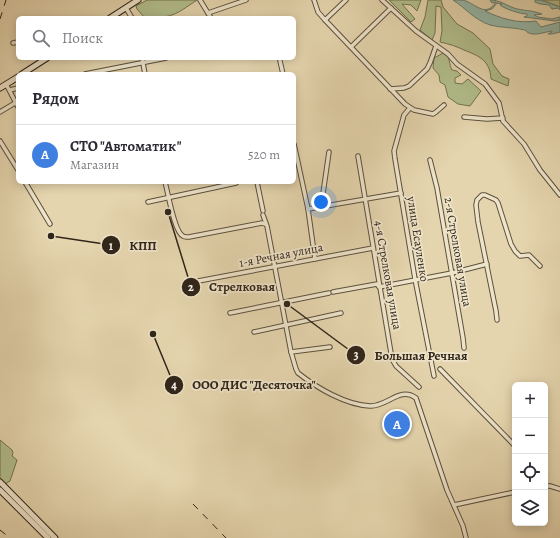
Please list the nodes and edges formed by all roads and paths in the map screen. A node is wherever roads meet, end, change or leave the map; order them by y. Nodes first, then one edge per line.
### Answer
1 (138, 0) edge
2 (200, 0) edge
3 (246, 0) edge
4 (314, 0) edge
5 (346, 0) edge
6 (382, 0) edge
7 (126, 8) junction
8 (391, 8) junction
9 (208, 13) junction
10 (113, 16) edge
11 (131, 16) edge
12 (210, 16) edge
13 (325, 20) junction
14 (16, 42) edge
15 (13, 43) dead end
16 (436, 46) junction
17 (351, 47) junction
18 (44, 60) edge
19 (142, 60) edge
20 (157, 60) edge
21 (280, 61) dead end
22 (143, 63) junction
23 (25, 72) edge
24 (96, 72) edge
25 (145, 72) edge
26 (283, 72) edge
27 (16, 78) edge
28 (6, 84) junction
29 (0, 88) edge
30 (16, 88) edge
31 (390, 89) junction
32 (10, 90) junction
33 (16, 103) edge
34 (444, 104) dead end
35 (16, 105) edge
36 (410, 108) junction
37 (0, 112) edge
38 (464, 117) dead end
39 (503, 118) junction
40 (0, 141) edge
41 (330, 152) dead end
42 (296, 153) edge
43 (358, 156) dead end
44 (430, 160) dead end
45 (16, 167) edge
46 (300, 172) junction
47 (296, 173) edge
48 (26, 184) edge
49 (166, 184) edge
50 (231, 184) edge
51 (257, 184) edge
52 (401, 193) junction
53 (560, 195) edge
54 (169, 197) junction
55 (365, 200) junction
56 (148, 202) dead end
57 (321, 207) junction
58 (308, 209) junction
59 (50, 224) dead end
60 (266, 224) junction
61 (373, 248) junction
62 (315, 259) junction
63 (487, 264) junction
64 (540, 266) dead end
65 (274, 267) junction
66 (452, 273) junction
67 (415, 279) junction
68 (193, 282) dead end
69 (379, 287) junction
70 (281, 303) junction
71 (230, 313) dead end
72 (341, 313) dead end
73 (497, 320) dead end
74 (286, 325) junction
75 (254, 332) dead end
76 (330, 347) dead end
77 (464, 348) dead end
78 (291, 352) junction
79 (440, 369) dead end
80 (434, 376) dead end
81 (418, 387) dead end
82 (512, 443) edge
83 (0, 482) edge
84 (548, 486) edge
85 (560, 489) edge
86 (0, 490) edge
87 (512, 493) edge
88 (454, 505) junction
89 (48, 538) edge
90 (55, 538) edge
91 (466, 538) edge

1 - 7 main road
2 - 9 street
3 - 9 street
4 - 13 street
5 - 13 street
6 - 8 street
7 - 10 main road
7 - 11 street
8 - 16 street
8 - 17 street
9 - 12 street
13 - 17 street
14 - 15 street
16 - 31 street
16 - 39 street
17 - 31 street
18 - 23 main road
19 - 22 street
20 - 22 street
21 - 26 street
22 - 24 street
22 - 25 street
27 - 28 main road
28 - 29 main road
28 - 32 street
30 - 32 street
31 - 36 street
32 - 33 street
34 - 36 street
35 - 37 street
36 - 52 street, улица Есауленко
38 - 39 street
39 - 53 street
40 - 45 street
41 - 57 street
42 - 46 street
43 - 55 street, 4-я Стрелковая улица
44 - 66 street, 2-я Стрелковая улица
46 - 47 street
46 - 58 street
48 - 59 street
49 - 54 street
50 - 54 street
51 - 60 street
52 - 55 street
52 - 67 street, улица Есауленко
54 - 56 street
54 - 60 street
55 - 57 street
55 - 61 street, 4-я Стрелковая улица
57 - 58 street
58 - 62 street
60 - 65 street
61 - 62 street, 1-я Речная улица
61 - 69 street, 4-я Стрелковая улица
62 - 65 street, 1-я Речная улица
63 - 64 street
63 - 66 street
63 - 73 street
65 - 68 street, 1-я Речная улица
65 - 70 street
66 - 67 street
66 - 77 street, 2-я Стрелковая улица
67 - 69 street
67 - 80 street, улица Есауленко
69 - 70 street
69 - 81 street, 4-я Стрелковая улица
70 - 71 street
70 - 74 street
72 - 74 street
74 - 75 street
74 - 78 street
76 - 78 street
78 - 88 street
79 - 82 street
83 - 90 main road
84 - 85 street
86 - 89 main road
87 - 88 street
88 - 91 street

